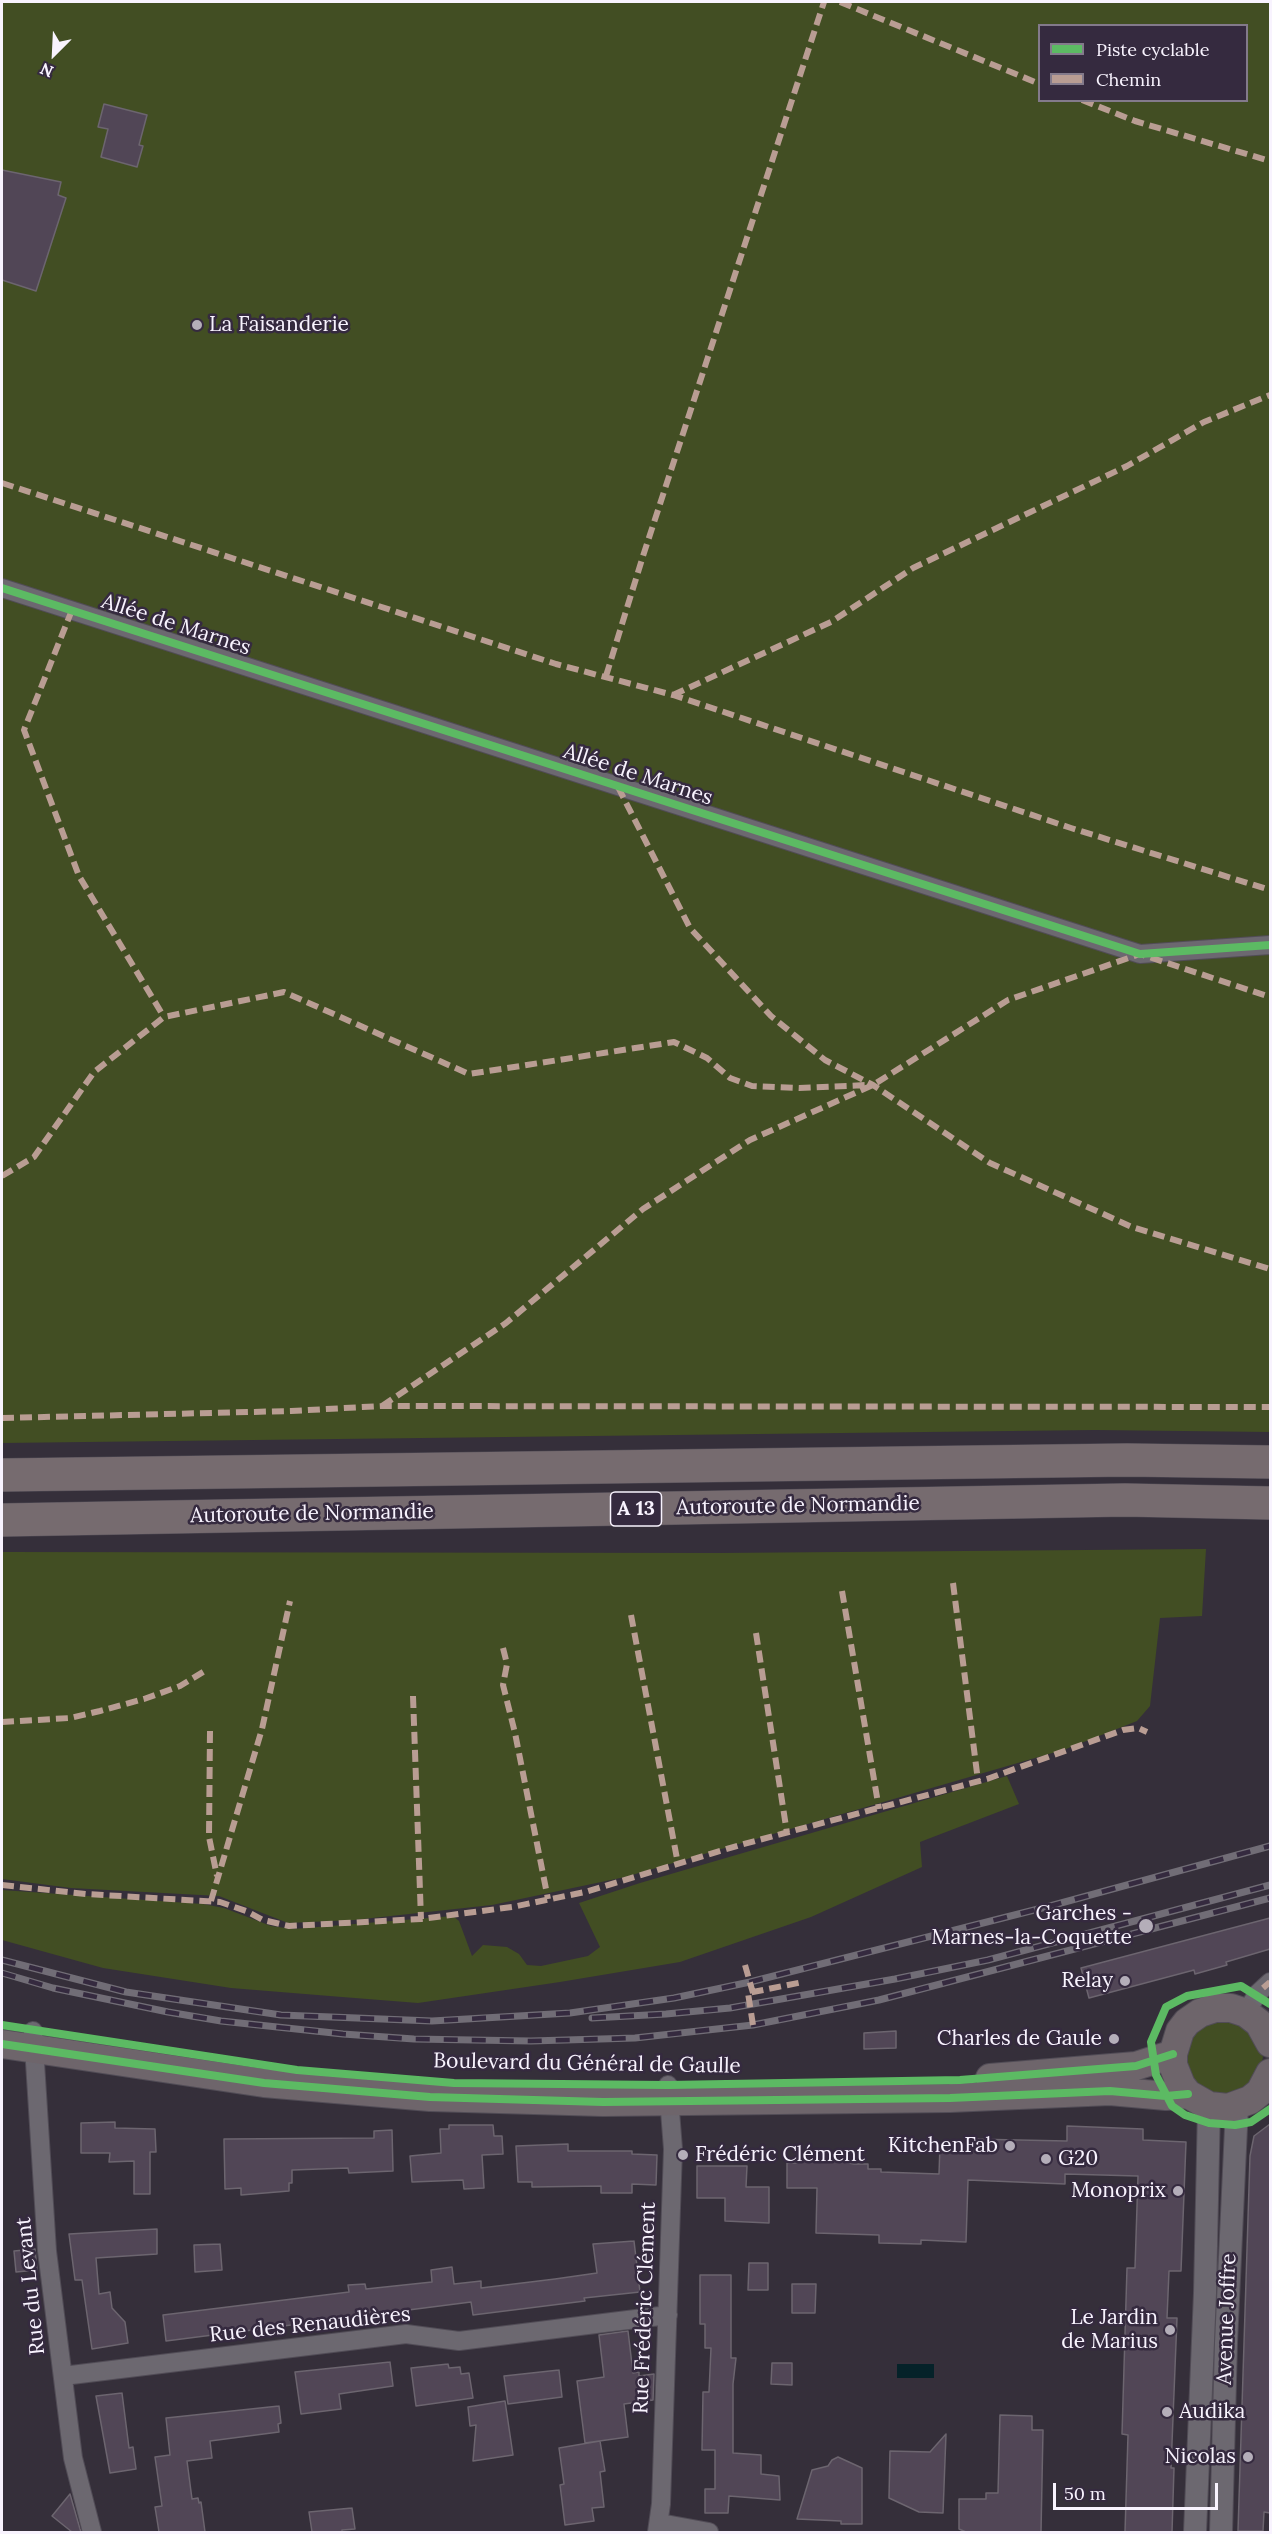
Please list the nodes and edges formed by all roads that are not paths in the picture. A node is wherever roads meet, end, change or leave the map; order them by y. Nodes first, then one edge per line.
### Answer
1 (2, 588) edge
2 (1270, 945) edge
3 (1270, 1462) edge
4 (2, 1475) edge
5 (1270, 1503) edge
6 (2, 1520) edge
7 (1270, 1982) edge
8 (1246, 2013) junction
9 (2, 2025) edge
10 (34, 2040) junction
11 (1270, 2043) edge
12 (2, 2044) edge
13 (1173, 2054) junction
14 (668, 2093) junction
15 (1239, 2094) edge
16 (668, 2315) junction
17 (63, 2376) junction
18 (658, 2528) edge
19 (92, 2532) edge
20 (709, 2532) edge
21 (1195, 2532) edge
22 (1221, 2532) edge

1 - 2 street, Allée de Marnes
3 - 4 highway, Autoroute de Normandie / A 13
5 - 6 highway, Autoroute de Normandie / A 13
7 - 8 street
8 - 11 main road
8 - 13 main road
9 - 10 main road, Boulevard du Général de Gaulle
10 - 12 main road, Boulevard du Général de Gaulle
10 - 14 main road, Boulevard du Général de Gaulle
10 - 17 street, Rue du Levant
13 - 14 main road, Boulevard du Général de Gaulle
13 - 15 main road
14 - 15 main road, Boulevard du Général de Gaulle
14 - 16 street, Rue Frédéric Clément
15 - 21 street, Avenue Joffre
15 - 22 street, Avenue Joffre
16 - 17 street, Rue des Renaudières
16 - 18 street, Rue Frédéric Clément
17 - 19 street, Rue du Levant
18 - 20 street

